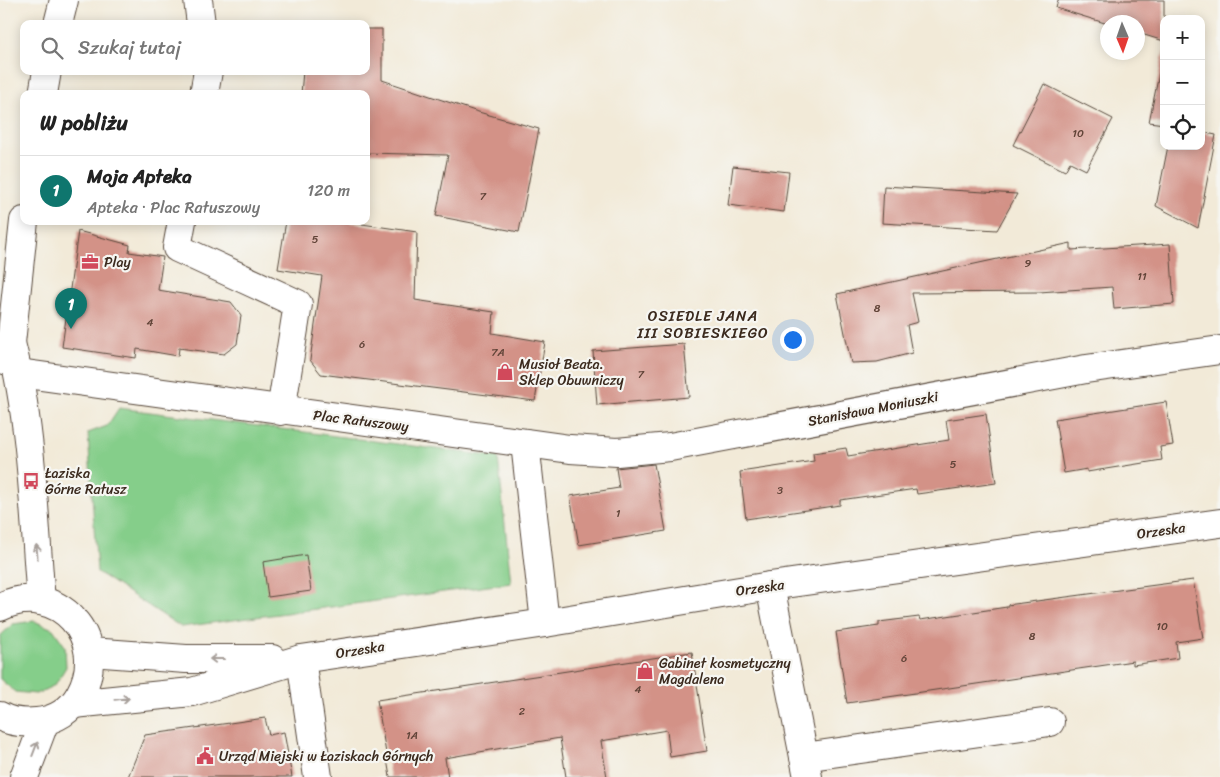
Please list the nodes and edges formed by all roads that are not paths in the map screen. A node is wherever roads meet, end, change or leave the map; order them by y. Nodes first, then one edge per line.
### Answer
1 (64, 0) edge
2 (198, 0) edge
3 (59, 20) edge
4 (200, 20) edge
5 (46, 75) edge
6 (207, 75) edge
7 (44, 90) edge
8 (205, 90) edge
9 (24, 225) edge
10 (181, 225) edge
11 (1220, 350) edge
12 (10, 373) edge
13 (281, 411) junction
14 (525, 443) junction
15 (1220, 523) edge
16 (770, 586) junction
17 (41, 600) junction
18 (0, 607) edge
19 (545, 623) junction
20 (90, 652) junction
21 (301, 659) junction
22 (74, 704) junction
23 (45, 721) junction
24 (1, 722) edge
25 (1050, 722) dead end
26 (806, 767) edge
27 (24, 777) edge
28 (318, 777) edge

1 - 3 street
2 - 4 street
5 - 7 street
6 - 8 street
9 - 12 street
10 - 13 street
11 - 14 street, Stanisława Moniuszki
12 - 13 street, Plac Ratuszowy
17 -> 12 street
13 - 14 street, Plac Ratuszowy
14 - 19 street
15 - 16 street, Orzeska
16 - 19 street, Orzeska
16 - 26 street
17 - 18 street
17 - 20 street
19 - 21 street, Orzeska
21 -> 20 street, Orzeska
20 - 22 street
22 -> 21 street, Orzeska
21 - 28 street
22 - 23 street
23 - 24 street
27 -> 23 street
25 - 26 street

